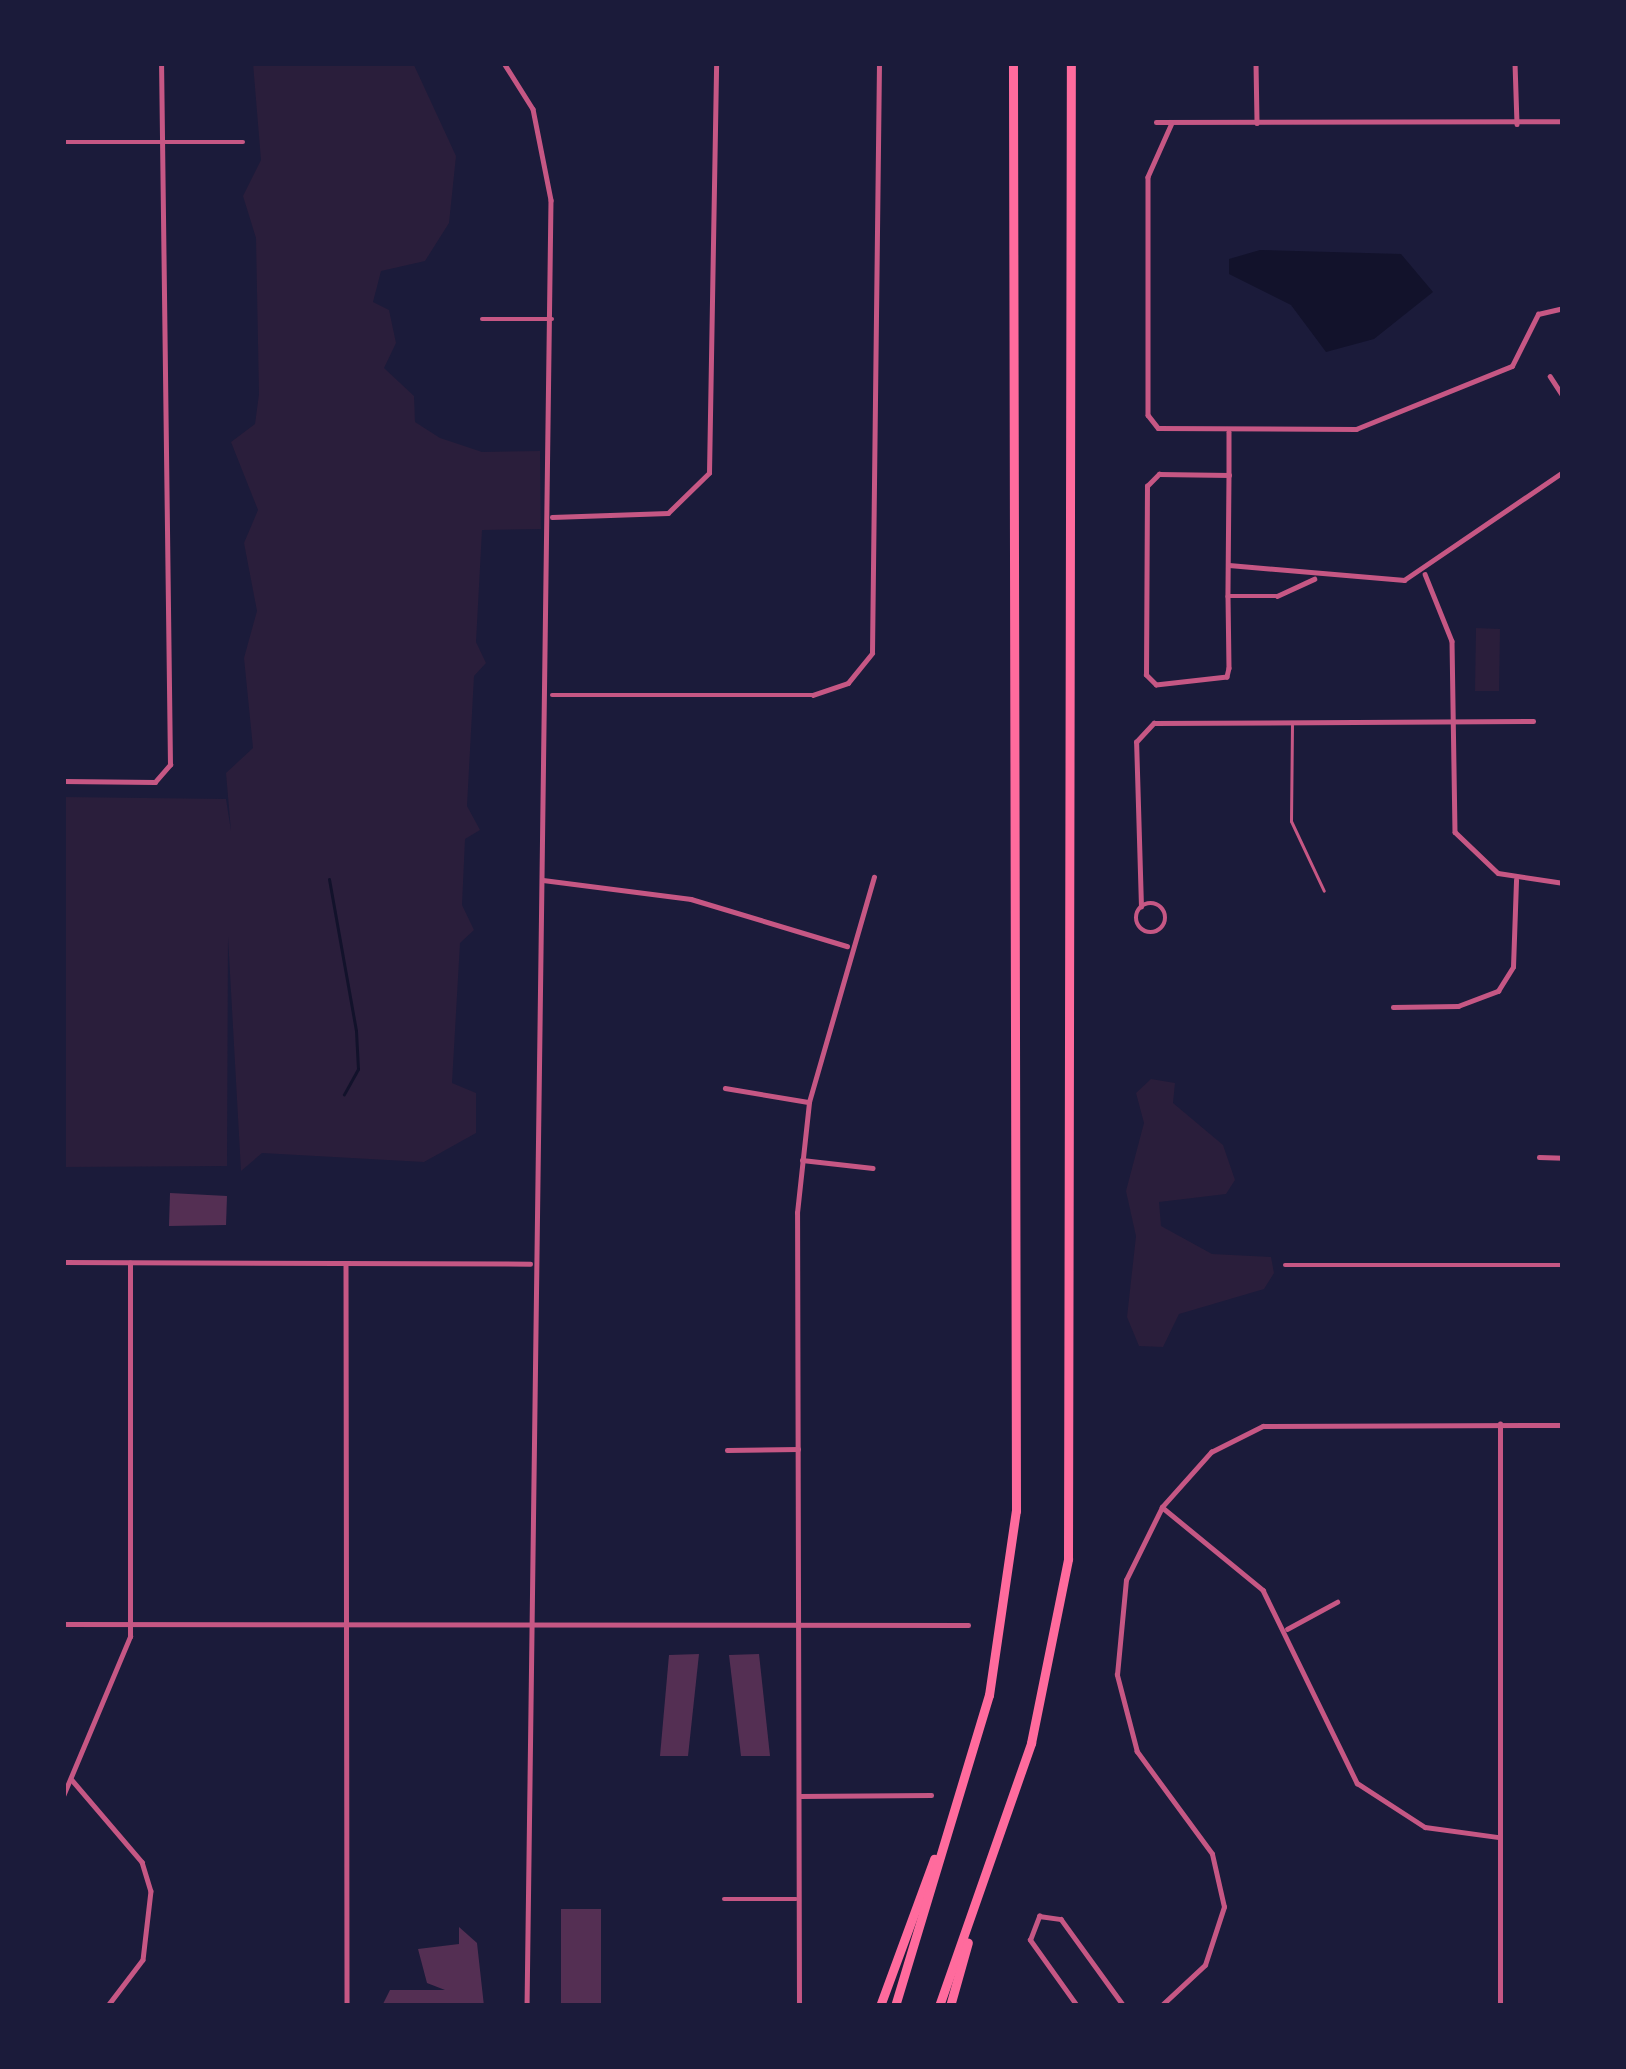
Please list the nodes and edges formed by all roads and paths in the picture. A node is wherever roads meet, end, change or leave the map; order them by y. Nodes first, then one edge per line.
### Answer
1 (161, 63) edge
2 (504, 63) edge
3 (716, 63) edge
4 (879, 63) edge
5 (1013, 63) edge
6 (1071, 63) edge
7 (1256, 63) edge
8 (1515, 63) edge
9 (1563, 121) edge
10 (1156, 122) dead end
11 (1172, 123) junction
12 (1257, 123) junction
13 (1517, 124) junction
14 (63, 142) edge
15 (168, 142) junction
16 (243, 142) dead end
17 (1563, 308) edge
18 (482, 319) dead end
19 (552, 319) junction
20 (1550, 376) dead end
21 (1563, 396) edge
22 (1229, 430) junction
23 (1563, 472) edge
24 (1229, 475) junction
25 (552, 517) junction
26 (1228, 565) junction
27 (1288, 568) junction
28 (1425, 574) junction
29 (1314, 579) junction
30 (1287, 593) junction
31 (1228, 596) junction
32 (552, 695) junction
33 (1454, 721) junction
34 (1533, 721) dead end
35 (1292, 725) junction
36 (63, 781) edge
37 (874, 877) dead end
38 (543, 880) junction
39 (1516, 880) junction
40 (1563, 883) edge
41 (1324, 891) dead end
42 (1141, 907) junction
43 (849, 947) junction
44 (1393, 1007) dead end
45 (725, 1088) dead end
46 (809, 1102) junction
47 (1539, 1157) dead end
48 (1563, 1158) edge
49 (802, 1160) junction
50 (873, 1168) dead end
51 (63, 1262) edge
52 (130, 1263) junction
53 (346, 1264) junction
54 (530, 1264) junction
55 (1285, 1264) dead end
56 (1563, 1265) edge
57 (1500, 1424) junction
58 (1563, 1425) edge
59 (797, 1449) junction
60 (727, 1450) dead end
61 (1162, 1507) junction
62 (1337, 1602) dead end
63 (526, 1623) junction
64 (63, 1624) edge
65 (131, 1624) junction
66 (346, 1624) junction
67 (798, 1624) junction
68 (968, 1625) dead end
69 (1287, 1629) junction
70 (989, 1695) junction
71 (72, 1780) junction
72 (931, 1795) dead end
73 (63, 1796) edge
74 (799, 1796) junction
75 (1499, 1838) junction
76 (988, 1869) junction
77 (724, 1899) dead end
78 (799, 1899) junction
79 (108, 2006) edge
80 (347, 2006) edge
81 (527, 2006) edge
82 (799, 2006) edge
83 (880, 2006) edge
84 (895, 2006) edge
85 (939, 2006) edge
86 (950, 2006) edge
87 (1077, 2006) edge
88 (1124, 2006) edge
89 (1160, 2006) edge
90 (1422, 2006) edge

1 - 15 street
2 - 19 street
3 - 25 street
4 - 32 street
5 - 70 highway
6 - 76 highway
7 - 12 street
8 - 13 street
9 - 13 street
10 - 11 street
11 - 12 street
11 - 22 street
12 - 13 street
14 - 15 street
15 - 16 street
15 - 36 street
17 - 22 street
18 - 19 street
19 - 25 street
20 - 21 street
22 - 24 street
23 - 28 street
24 - 26 street
24 - 31 street
25 - 32 street
26 - 27 street
26 - 31 street
27 - 29 street
27 - 30 street
28 - 29 street
28 - 33 street
29 - 30 street
30 - 31 street
32 - 38 street
33 - 34 street
33 - 35 street
33 - 39 street
35 - 41 lane
35 - 42 street
37 - 43 street
38 - 43 street
38 - 54 street
39 - 40 street
39 - 44 street
42 - 42 street
43 - 46 street
45 - 46 street
46 - 49 street
47 - 48 street
49 - 50 street
49 - 59 street
51 - 52 street
52 - 53 street
52 - 65 street
53 - 54 street
53 - 66 street
54 - 63 street
55 - 56 street
57 - 58 street
57 - 61 street
57 - 75 street
59 - 60 street
59 - 67 street
61 - 69 street
61 - 89 street
62 - 69 street
63 - 66 street
63 - 67 street
63 - 81 street
64 - 65 street
65 - 66 street
65 - 71 street
66 - 80 street
67 - 68 street
67 - 74 street
69 - 75 street
70 - 83 highway
70 - 84 highway
71 - 73 street
71 - 79 street
72 - 74 street
74 - 78 street
75 - 90 street
76 - 85 highway
76 - 86 highway
77 - 78 street
78 - 82 street
87 - 88 street

